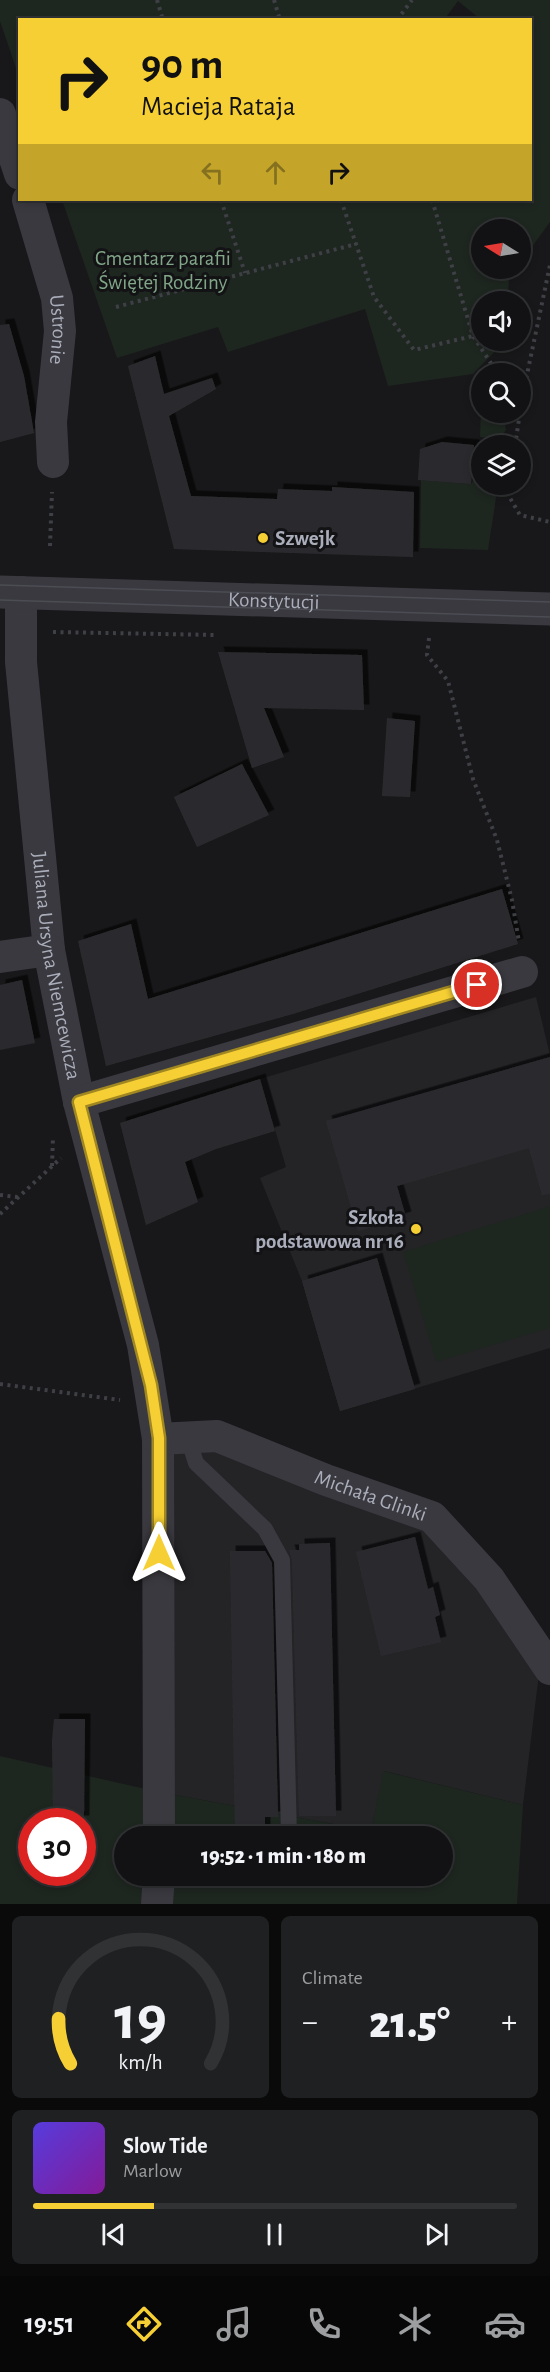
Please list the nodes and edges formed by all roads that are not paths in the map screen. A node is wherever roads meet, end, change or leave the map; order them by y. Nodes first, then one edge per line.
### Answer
1 (0, 114) edge
2 (18, 168) edge
3 (28, 201) edge
4 (53, 462) road end
5 (10, 592) edge
6 (550, 609) edge
7 (49, 950) junction
8 (0, 957) edge
9 (522, 972) road end
10 (79, 1102) junction
11 (173, 1438) junction
12 (550, 1669) edge
13 (159, 1826) edge
14 (289, 1826) edge
15 (158, 1886) edge
16 (157, 1904) edge

1 - 2 street
3 - 4 street, Ustronie
5 - 6 street, Konstytucji
5 - 7 street, Juliana Ursyna Niemcewicza
7 - 8 street
7 - 10 street, Juliana Ursyna Niemcewicza
9 - 10 street
10 - 11 street, Juliana Ursyna Niemcewicza
11 - 12 street, Michała Glinki
11 - 13 street, Juliana Ursyna Niemcewicza
11 - 14 lane
15 - 16 street

